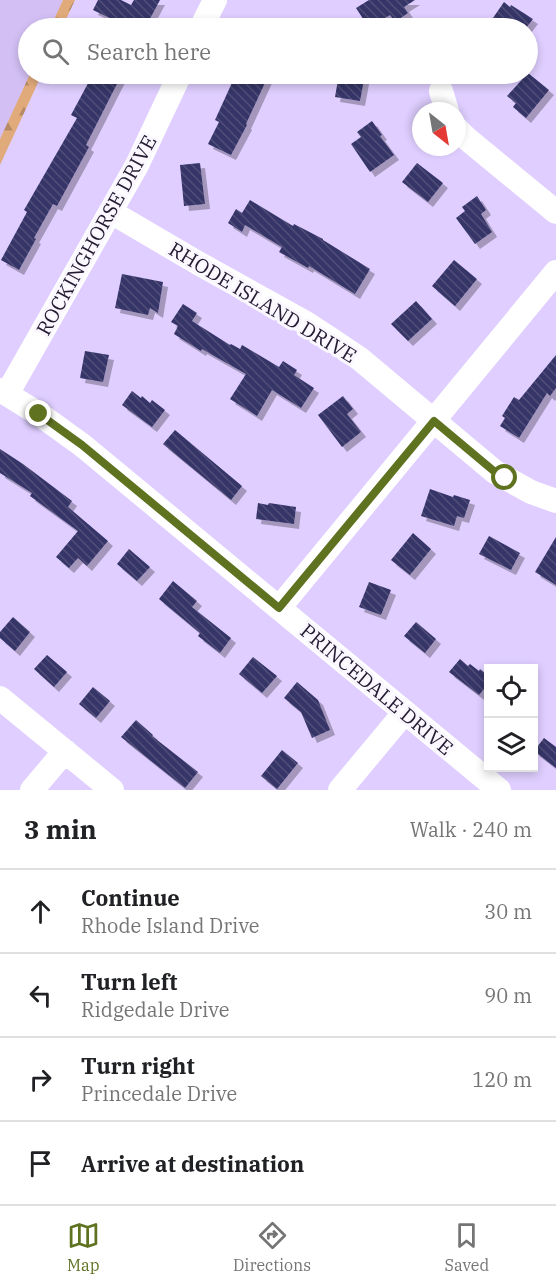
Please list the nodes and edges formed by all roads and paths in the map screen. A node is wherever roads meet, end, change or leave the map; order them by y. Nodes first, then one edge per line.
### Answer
1 (215, 0) edge
2 (206, 18) edge
3 (175, 84) edge
4 (466, 138) edge
5 (111, 212) junction
6 (556, 212) edge
7 (556, 272) edge
8 (4, 392) edge
9 (434, 421) junction
10 (556, 501) edge
11 (279, 608) junction
12 (0, 698) edge
13 (405, 712) junction
14 (65, 751) junction
15 (32, 790) edge
16 (112, 790) edge
17 (340, 790) edge
18 (499, 790) edge

1 - 2 street
3 - 5 street, ROCKINGHORSE DRIVE
4 - 6 street
5 - 8 street, ROCKINGHORSE DRIVE
5 - 9 street, RHODE ISLAND DRIVE
7 - 9 street
8 - 11 street, PRINCEDALE DRIVE
9 - 10 street, RHODE ISLAND DRIVE
9 - 11 street
11 - 13 street, PRINCEDALE DRIVE
12 - 14 street
13 - 17 street
13 - 18 street, PRINCEDALE DRIVE
14 - 15 street
14 - 16 street

